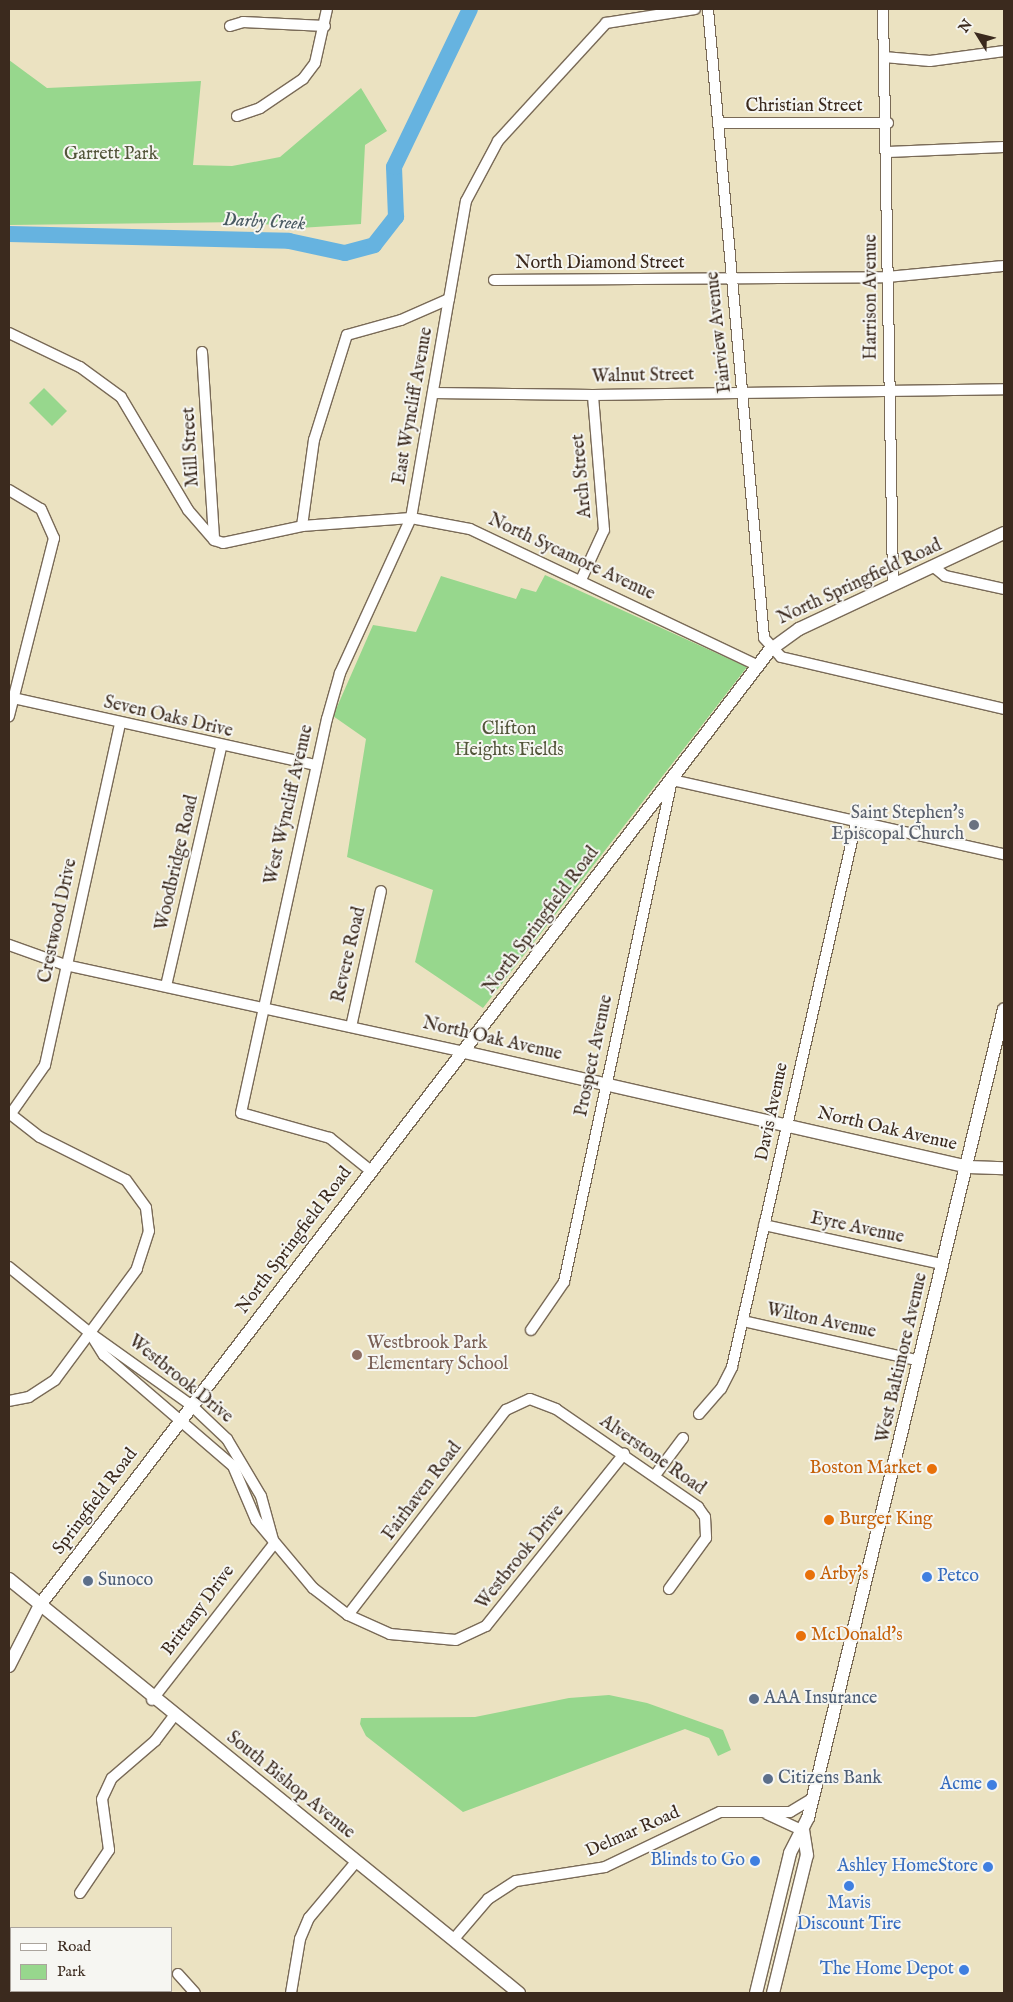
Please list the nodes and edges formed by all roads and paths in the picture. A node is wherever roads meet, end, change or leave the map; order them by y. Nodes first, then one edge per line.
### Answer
1 (327, 9) edge
2 (695, 9) edge
3 (708, 9) edge
4 (884, 9) edge
5 (230, 26) dead end
6 (325, 26) junction
7 (1004, 51) edge
8 (884, 57) junction
9 (237, 116) dead end
10 (720, 123) junction
11 (888, 124) junction
12 (1004, 146) edge
13 (888, 152) junction
14 (1004, 266) edge
15 (887, 277) junction
16 (494, 280) dead end
17 (730, 280) junction
18 (449, 299) junction
19 (9, 333) edge
20 (202, 352) dead end
21 (1004, 389) edge
22 (889, 390) junction
23 (742, 391) junction
24 (433, 393) junction
25 (592, 395) junction
26 (9, 490) edge
27 (411, 518) junction
28 (302, 526) junction
29 (1004, 533) edge
30 (214, 540) junction
31 (934, 567) junction
32 (581, 580) junction
33 (893, 584) junction
34 (1004, 589) edge
35 (770, 650) junction
36 (758, 666) junction
37 (14, 698) junction
38 (1004, 709) edge
39 (9, 716) edge
40 (120, 724) junction
41 (221, 747) junction
42 (316, 765) junction
43 (672, 780) junction
44 (856, 823) junction
45 (1004, 854) edge
46 (381, 891) dead end
47 (9, 945) edge
48 (65, 965) junction
49 (166, 986) junction
50 (261, 1007) junction
51 (1004, 1009) edge
52 (351, 1027) junction
53 (464, 1052) junction
54 (606, 1084) junction
55 (10, 1114) edge
56 (787, 1125) junction
57 (968, 1167) junction
58 (1004, 1168) edge
59 (371, 1171) junction
60 (764, 1225) junction
61 (942, 1264) junction
62 (9, 1267) edge
63 (743, 1322) junction
64 (531, 1330) dead end
65 (90, 1333) junction
66 (920, 1361) junction
67 (530, 1398) joint
68 (9, 1401) edge
69 (191, 1405) junction
70 (699, 1414) dead end
71 (180, 1420) junction
72 (683, 1438) dead end
73 (624, 1454) junction
74 (656, 1474) junction
75 (274, 1544) junction
76 (9, 1580) edge
77 (669, 1589) dead end
78 (40, 1606) junction
79 (348, 1615) junction
80 (9, 1666) edge
81 (152, 1700) junction
82 (174, 1716) junction
83 (812, 1799) junction
84 (760, 1811) junction
85 (803, 1831) junction
86 (356, 1862) junction
87 (80, 1893) dead end
88 (453, 1940) junction
89 (763, 1966) junction
90 (779, 1970) junction
91 (178, 1974) dead end
92 (195, 1993) edge
93 (291, 1993) edge
94 (519, 1993) edge
95 (756, 1993) edge
96 (773, 1993) edge

1 - 6 street
2 - 18 street, East Wyncliff Avenue
3 - 10 street, Fairview Avenue
4 - 8 street, Harrison Avenue
5 - 6 street
6 - 9 street
7 - 8 street
8 - 11 street, Harrison Avenue
10 - 11 street, Christian Street
10 - 17 street, Fairview Avenue
11 - 13 street, Harrison Avenue
12 - 13 street
13 - 15 street, Harrison Avenue
14 - 15 street, North Diamond Street
15 - 17 street, North Diamond Street
15 - 22 street, Harrison Avenue
16 - 17 street, North Diamond Street
17 - 23 street, Fairview Avenue
18 - 24 street, East Wyncliff Avenue
18 - 28 street
19 - 30 street
20 - 30 street, Mill Street
21 - 22 street, Walnut Street
22 - 23 street, Walnut Street
22 - 33 street, Harrison Avenue
23 - 25 street, Walnut Street
23 - 35 street, Fairview Avenue
24 - 25 street, Walnut Street
24 - 27 street, East Wyncliff Avenue
25 - 32 street, Arch Street
26 - 37 street
27 - 28 street, North Sycamore Avenue
27 - 32 street, North Sycamore Avenue
27 - 42 street, West Wyncliff Avenue
28 - 30 street, North Sycamore Avenue
29 - 31 main road, North Springfield Road
31 - 33 main road, North Springfield Road
31 - 34 street
32 - 36 street, North Sycamore Avenue
33 - 35 main road, North Springfield Road
35 - 36 main road, North Springfield Road
35 - 38 street
36 - 43 main road, North Springfield Road
37 - 39 street
37 - 40 street, Seven Oaks Drive
40 - 41 street, Seven Oaks Drive
40 - 48 street, Crestwood Drive
41 - 42 street, Seven Oaks Drive
41 - 49 street, Woodbridge Road
42 - 50 street, West Wyncliff Avenue
43 - 44 street
43 - 53 main road, North Springfield Road
43 - 54 street, Prospect Avenue
44 - 45 street
44 - 56 street, Davis Avenue
46 - 52 street, Revere Road
47 - 48 street, North Oak Avenue
48 - 49 street, North Oak Avenue
48 - 55 street, Crestwood Drive
49 - 50 street, North Oak Avenue
50 - 52 street, North Oak Avenue
50 - 59 street, West Wyncliff Avenue
51 - 57 main road, West Baltimore Avenue
52 - 53 street, North Oak Avenue
53 - 54 main road, North Oak Avenue
53 - 59 main road, North Springfield Road
54 - 56 main road, North Oak Avenue
54 - 64 street, Prospect Avenue
55 - 65 street
56 - 57 main road, North Oak Avenue
56 - 60 street, Davis Avenue
57 - 58 main road, North Oak Avenue
57 - 61 main road, West Baltimore Avenue
59 - 69 main road, North Springfield Road
60 - 61 street, Eyre Avenue
60 - 63 street, Davis Avenue
61 - 66 main road, West Baltimore Avenue
62 - 65 street, Westbrook Drive
63 - 66 street, Wilton Avenue
63 - 70 street, Davis Avenue
65 - 68 street
65 - 69 street, Westbrook Drive
65 - 71 street, Westbrook Drive
66 - 83 main road, West Baltimore Avenue
67 - 73 street, Alverstone Road
67 - 79 street, Fairhaven Road
69 - 71 main road, North Springfield Road
69 - 75 street, Westbrook Drive
71 - 75 street, Westbrook Drive
71 - 78 main road, Springfield Road
72 - 74 street
73 - 74 street, Alverstone Road
73 - 79 street, Westbrook Drive
74 - 77 street, Alverstone Road
75 - 79 street, Westbrook Drive
75 - 81 street, Brittany Drive
76 - 78 main road, South Bishop Avenue
78 - 80 main road, Springfield Road
78 - 81 main road, South Bishop Avenue
81 - 82 main road, South Bishop Avenue
82 - 86 main road, South Bishop Avenue
82 - 87 street
83 - 84 street, Delmar Road
83 - 85 main road, West Baltimore Avenue
84 - 85 street, Delmar Road
84 - 88 street, Delmar Road
85 - 89 main road
85 - 90 main road
86 - 88 main road, South Bishop Avenue
86 - 93 street
88 - 94 main road, South Bishop Avenue
89 - 90 main road
89 - 95 main road
90 - 96 main road
91 - 92 street

